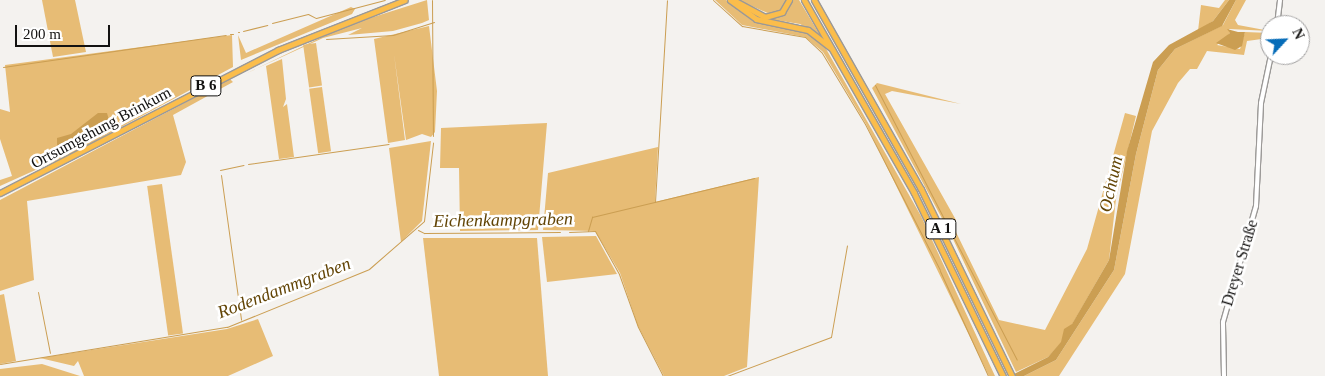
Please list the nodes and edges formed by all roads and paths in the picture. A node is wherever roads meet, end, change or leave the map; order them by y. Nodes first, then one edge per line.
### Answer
1 (404, 0) edge
2 (730, 0) edge
3 (734, 0) edge
4 (790, 0) edge
5 (804, 0) edge
6 (814, 0) edge
7 (1280, 0) edge
8 (1278, 15) edge
9 (836, 52) junction
10 (1269, 65) edge
11 (0, 193) edge
12 (1010, 374) edge
13 (1003, 376) edge
14 (1224, 376) edge

1 - 11 highway, Ortsumgehung Brinkum / B 6
2 - 9 highway
3 - 4 highway
5 - 9 highway, A 1
6 - 12 highway, A 1
7 - 8 street
9 - 13 highway, A 1
10 - 14 street, Dreyer Straße

